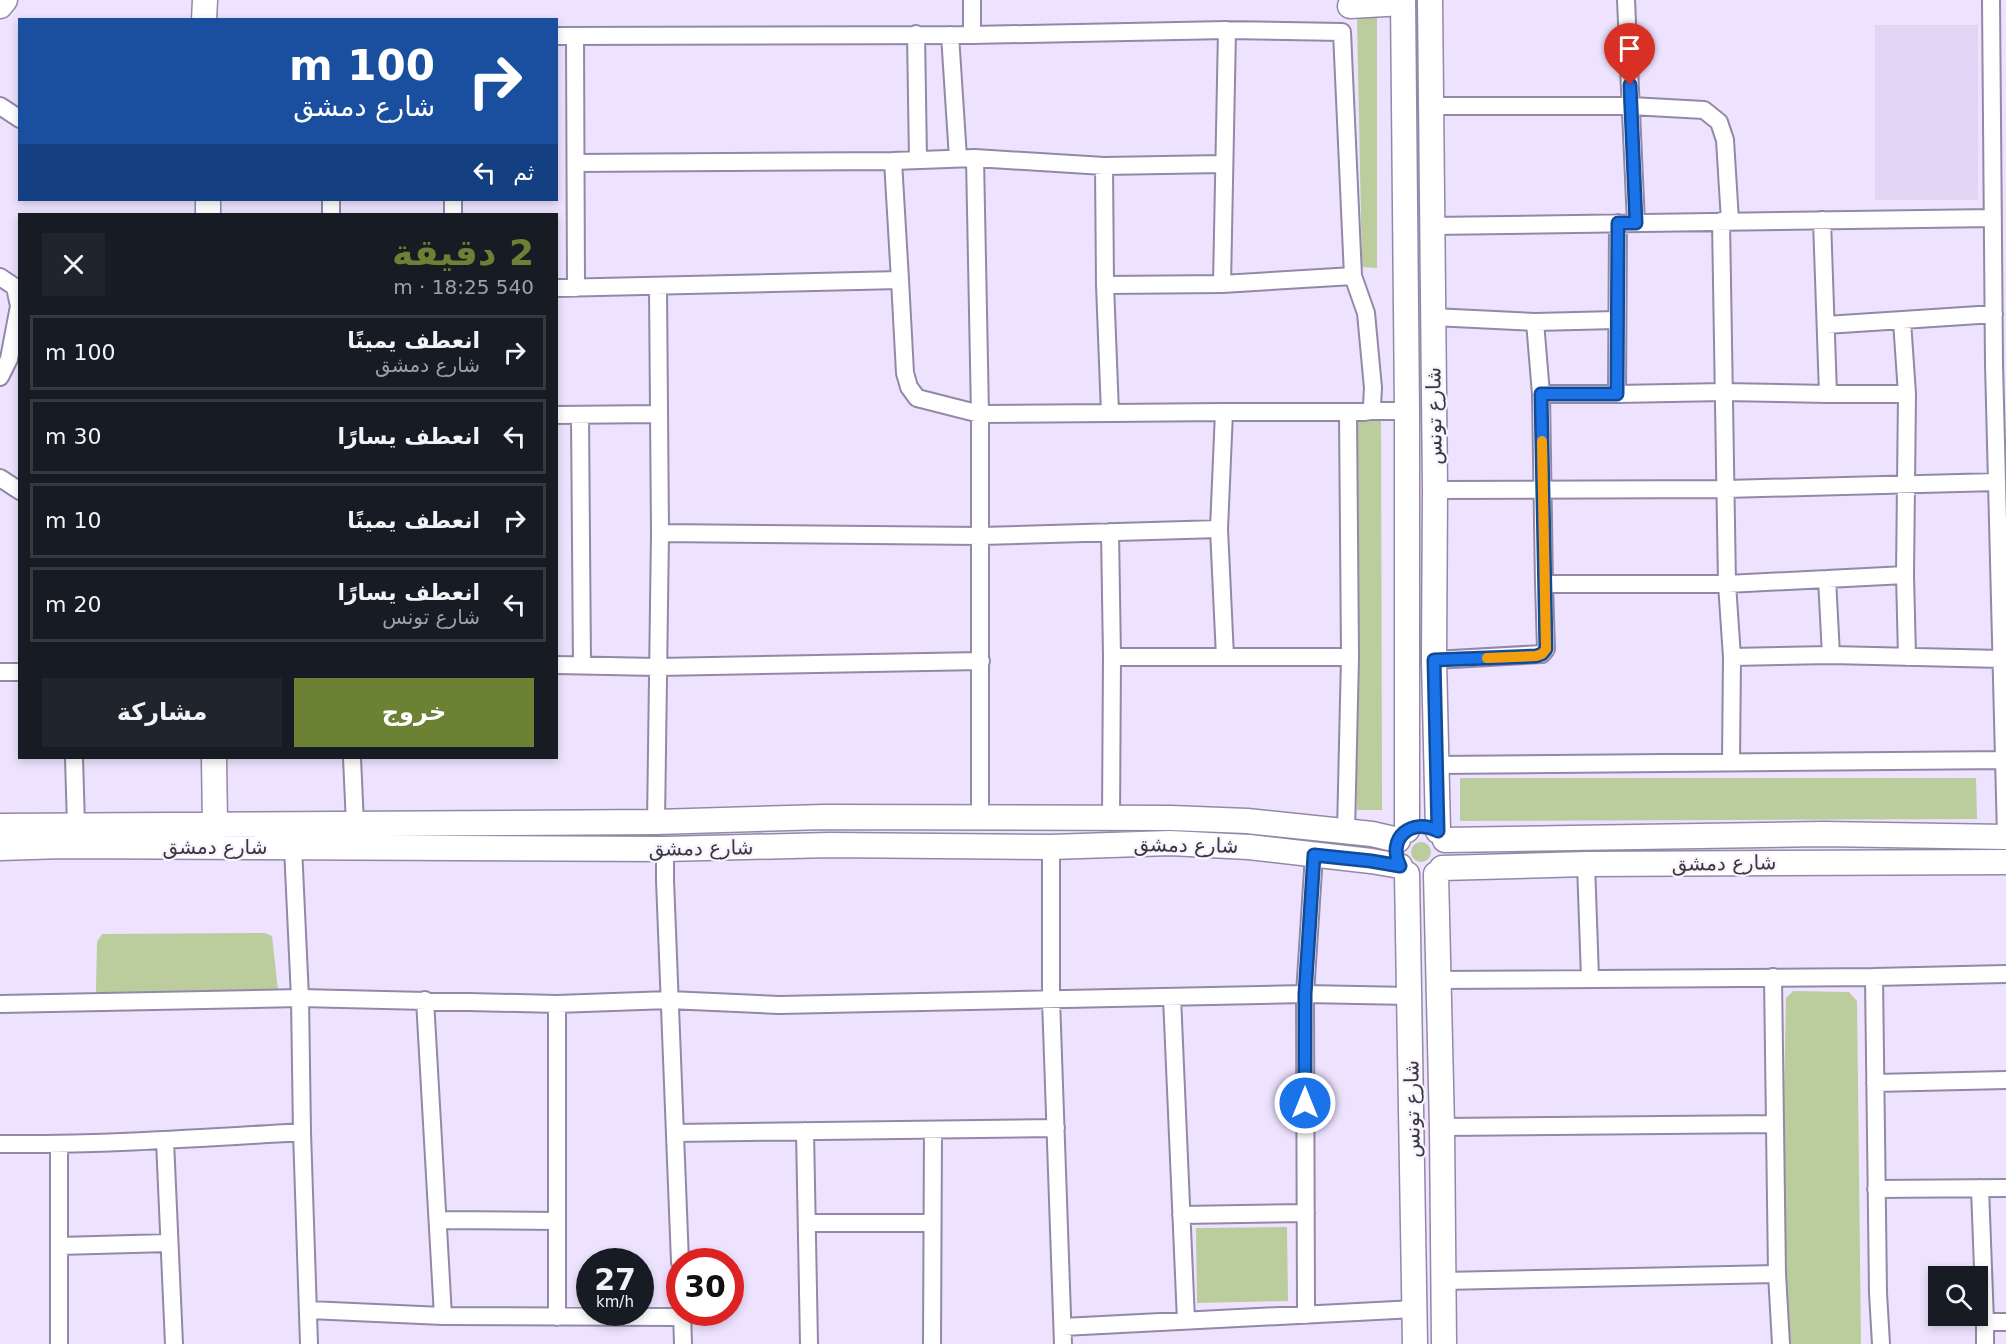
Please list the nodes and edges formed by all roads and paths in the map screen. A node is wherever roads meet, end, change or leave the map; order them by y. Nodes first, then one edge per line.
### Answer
1 (5, 0) edge
2 (205, 0) edge
3 (972, 0) edge
4 (1430, 0) edge
5 (1626, 0) edge
6 (1991, 0) edge
7 (1403, 2) edge
8 (1350, 3) edge
9 (0, 6) edge
10 (204, 18) edge
11 (1227, 30) junction
12 (1342, 32) junction
13 (916, 34) junction
14 (950, 34) junction
15 (972, 35) junction
16 (558, 36) edge
17 (575, 36) junction
18 (1999, 81) edge
19 (0, 106) edge
20 (1431, 106) junction
21 (1631, 106) junction
22 (18, 118) edge
23 (1999, 136) edge
24 (966, 158) junction
25 (918, 160) junction
26 (893, 161) junction
27 (576, 163) junction
28 (1223, 164) junction
29 (1104, 166) junction
30 (1993, 218) junction
31 (1822, 220) junction
32 (1725, 221) junction
33 (1618, 223) junction
34 (1636, 223) junction
35 (1432, 226) junction
36 (2000, 236) edge
37 (1353, 276) junction
38 (0, 277) edge
39 (900, 280) junction
40 (1222, 284) junction
41 (1105, 285) junction
42 (658, 287) junction
43 (558, 288) edge
44 (576, 288) junction
45 (18, 301) edge
46 (18, 311) edge
47 (1994, 314) junction
48 (1433, 317) junction
49 (1616, 320) junction
50 (1902, 321) junction
51 (1535, 322) junction
52 (1826, 325) junction
53 (2000, 340) edge
54 (0, 377) edge
55 (1724, 392) junction
56 (1541, 394) junction
57 (1617, 394) junction
58 (1828, 394) junction
59 (1907, 394) junction
60 (1370, 411) junction
61 (1407, 411) junction
62 (1224, 412) junction
63 (1348, 412) junction
64 (1110, 413) junction
65 (659, 414) junction
66 (980, 414) junction
67 (558, 415) edge
68 (580, 415) junction
69 (2001, 437) edge
70 (0, 478) edge
71 (1997, 482) junction
72 (1906, 484) junction
73 (1726, 489) junction
74 (18, 490) edge
75 (1435, 490) junction
76 (1542, 490) junction
77 (1219, 529) junction
78 (1110, 532) junction
79 (660, 533) junction
80 (981, 536) junction
81 (2002, 537) edge
82 (1905, 575) junction
83 (1827, 579) junction
84 (1544, 584) junction
85 (1727, 584) junction
86 (2004, 635) edge
87 (1831, 655) junction
88 (1112, 657) junction
89 (1225, 657) junction
90 (1350, 657) junction
91 (1732, 657) junction
92 (1907, 657) junction
93 (2002, 659) junction
94 (1434, 660) junction
95 (981, 661) junction
96 (558, 665) edge
97 (582, 665) junction
98 (658, 667) junction
99 (0, 672) edge
100 (18, 672) edge
101 (74, 759) edge
102 (214, 759) edge
103 (352, 759) edge
104 (2005, 760) edge
105 (1731, 762) junction
106 (1437, 765) junction
107 (980, 819) junction
108 (1111, 819) junction
109 (656, 822) junction
110 (355, 824) junction
111 (76, 825) junction
112 (215, 825) junction
113 (0, 826) edge
114 (1346, 832) junction
115 (1823, 834) junction
116 (1403, 835) junction
117 (1442, 836) junction
118 (2006, 837) edge
119 (1051, 846) junction
120 (293, 847) junction
121 (0, 848) edge
122 (665, 849) junction
123 (1314, 855) junction
124 (1823, 862) junction
125 (2006, 862) edge
126 (1586, 864) junction
127 (1403, 870) junction
128 (1439, 871) junction
129 (2006, 974) edge
130 (1773, 977) junction
131 (1874, 977) junction
132 (1590, 978) junction
133 (1437, 980) junction
134 (1305, 994) junction
135 (1410, 996) junction
136 (1172, 997) junction
137 (300, 998) junction
138 (1051, 999) junction
139 (425, 1000) junction
140 (669, 1000) junction
141 (0, 1004) edge
142 (557, 1004) junction
143 (2006, 1080) edge
144 (1875, 1083) junction
145 (1775, 1124) junction
146 (1442, 1127) junction
147 (1056, 1128) junction
148 (933, 1130) junction
149 (806, 1131) junction
150 (302, 1132) junction
151 (675, 1133) junction
152 (165, 1141) junction
153 (0, 1144) edge
154 (59, 1144) junction
155 (1980, 1188) junction
156 (2006, 1188) edge
157 (1876, 1189) junction
158 (1306, 1213) junction
159 (1182, 1215) junction
160 (438, 1220) junction
161 (557, 1221) junction
162 (807, 1223) junction
163 (932, 1223) junction
164 (170, 1243) junction
165 (59, 1246) junction
166 (679, 1248) edge
167 (1983, 1266) edge
168 (1777, 1275) junction
169 (1443, 1281) junction
170 (1416, 1309) junction
171 (309, 1310) junction
172 (666, 1315) edge
173 (1306, 1315) junction
174 (443, 1316) junction
175 (557, 1317) junction
176 (1186, 1321) junction
177 (1988, 1322) edge
178 (2006, 1322) edge
179 (682, 1326) edge
180 (1985, 1326) edge
181 (1063, 1336) edge
182 (59, 1344) edge
183 (174, 1344) edge
184 (309, 1344) edge
185 (683, 1344) edge
186 (809, 1344) edge
187 (932, 1344) edge
188 (1415, 1344) edge
189 (1444, 1344) edge
190 (1781, 1344) edge
191 (1881, 1344) edge
192 (1985, 1344) edge

1 - 9 main road
2 - 10 main road
3 - 15 street
4 - 20 main road, شارع تونس
5 - 21 street
6 - 18 street
7 - 8 main road
7 - 61 main road, شارع تونس
8 - 12 street
11 - 12 street
11 - 15 street
11 - 28 street
12 - 37 street
13 - 14 street
13 - 17 street
13 - 25 street
14 - 15 street
14 - 24 street
16 - 17 street
17 - 27 street
18 - 23 street
19 - 22 street
20 - 21 street
20 - 35 main road, شارع تونس
21 - 32 street
21 - 34 street
23 - 30 street
24 - 25 street
24 - 29 street
24 - 66 street
25 - 26 street
26 - 27 street
26 - 39 street
27 - 44 street
28 - 29 street
28 - 40 street
29 - 41 street
30 - 31 street
30 - 36 street
31 - 32 street
31 - 52 street
32 - 34 street
32 - 55 street
33 - 34 street
33 - 35 street
33 - 49 street
35 - 48 main road, شارع تونس
36 - 47 street
37 - 40 street
37 - 60 street
38 - 45 street
39 - 42 street
39 - 66 street
40 - 41 street
41 - 64 street
42 - 44 street
42 - 65 street
43 - 44 street
46 - 54 street
47 - 50 street
47 - 53 street
48 - 51 street
48 - 75 main road, شارع تونس
49 - 51 street
49 - 57 street
50 - 52 street
50 - 59 street
51 - 56 street
52 - 58 street
53 - 69 street
55 - 57 street
55 - 58 street
55 - 73 street
56 - 57 street
56 - 76 street
58 - 59 street
59 - 72 street
60 - 61 street
60 - 63 street
61 - 116 main road, شارع تونس
62 - 63 street
62 - 64 street
62 - 77 street
63 - 90 street
64 - 66 street
65 - 68 street
65 - 79 street
66 - 80 street
67 - 68 street
68 - 97 street
69 - 71 street
70 - 74 street
71 - 72 street
71 - 81 street
72 - 73 street
72 - 82 street
73 - 76 street
73 - 85 street
75 - 76 street
75 - 94 main road, شارع تونس
76 - 84 street
77 - 78 street
77 - 89 street
78 - 80 street
78 - 88 street
79 - 80 street
79 - 98 street
80 - 95 street
81 - 86 street
82 - 83 street
82 - 92 street
83 - 85 street
83 - 87 street
84 - 85 street
84 - 94 street
85 - 91 street
86 - 93 street
87 - 91 street
87 - 92 street
88 - 89 street
88 - 108 street
89 - 90 street
90 - 114 street
91 - 105 street
92 - 93 street
93 - 104 street
94 - 106 main road, شارع تونس
95 - 98 street
95 - 107 street
96 - 97 street
97 - 98 street
98 - 109 street
99 - 100 street
101 - 111 street
102 - 112 main road
103 - 110 street
104 - 105 street
104 - 118 street
105 - 106 street
106 - 117 main road, شارع تونس
107 - 108 main road, شارع دمشق
107 - 109 main road, شارع دمشق
108 - 114 main road, شارع دمشق
109 - 110 main road, شارع دمشق
110 - 112 main road, شارع دمشق
111 - 112 main road, شارع دمشق
111 - 113 main road, شارع دمشق
114 - 116 main road, شارع دمشق
115 - 117 main road, شارع دمشق
115 - 118 main road, شارع دمشق
115 - 124 main road
116 - 117 main road
116 - 127 main road
117 - 128 main road
119 - 122 main road, شارع دمشق
119 - 123 main road, شارع دمشق
119 - 138 street
120 - 121 main road, شارع دمشق
120 - 122 main road, شارع دمشق
120 - 137 street
122 - 140 street
123 - 127 main road, شارع دمشق
123 - 134 street
124 - 125 main road, شارع دمشق
124 - 126 main road, شارع دمشق
126 - 128 main road, شارع دمشق
126 - 132 street
127 - 128 main road
127 - 135 main road, شارع تونس
128 - 133 main road, شارع تونس
129 - 131 street
130 - 131 street
130 - 132 street
130 - 145 street
131 - 144 street
132 - 133 street
133 - 146 main road, شارع تونس
134 - 135 street
134 - 136 street
134 - 158 street
135 - 170 main road, شارع تونس
136 - 138 street
136 - 159 street
137 - 139 street
137 - 141 street
137 - 150 street
138 - 140 street
138 - 147 street
139 - 142 street
139 - 160 street
140 - 142 street
140 - 151 street
142 - 161 street
143 - 144 street
144 - 157 street
145 - 146 street
145 - 168 street
146 - 169 main road, شارع تونس
147 - 148 street
147 - 181 street
148 - 149 street
148 - 163 street
149 - 151 street
149 - 162 street
150 - 152 street
150 - 171 street
151 - 166 street
152 - 154 street
152 - 164 street
153 - 154 street
154 - 165 street
155 - 156 street
155 - 157 street
155 - 167 street
157 - 191 street
158 - 159 street
158 - 173 street
159 - 176 street
160 - 161 street
160 - 174 street
161 - 175 street
162 - 163 street
162 - 186 street
163 - 187 street
164 - 165 street
164 - 183 street
165 - 182 street
168 - 169 street
168 - 190 street
169 - 189 main road, شارع تونس
170 - 173 street
170 - 188 main road, شارع تونس
171 - 174 street
171 - 184 street
172 - 175 street
173 - 176 street
174 - 175 street
176 - 181 street
177 - 178 street
179 - 185 street
180 - 192 street

